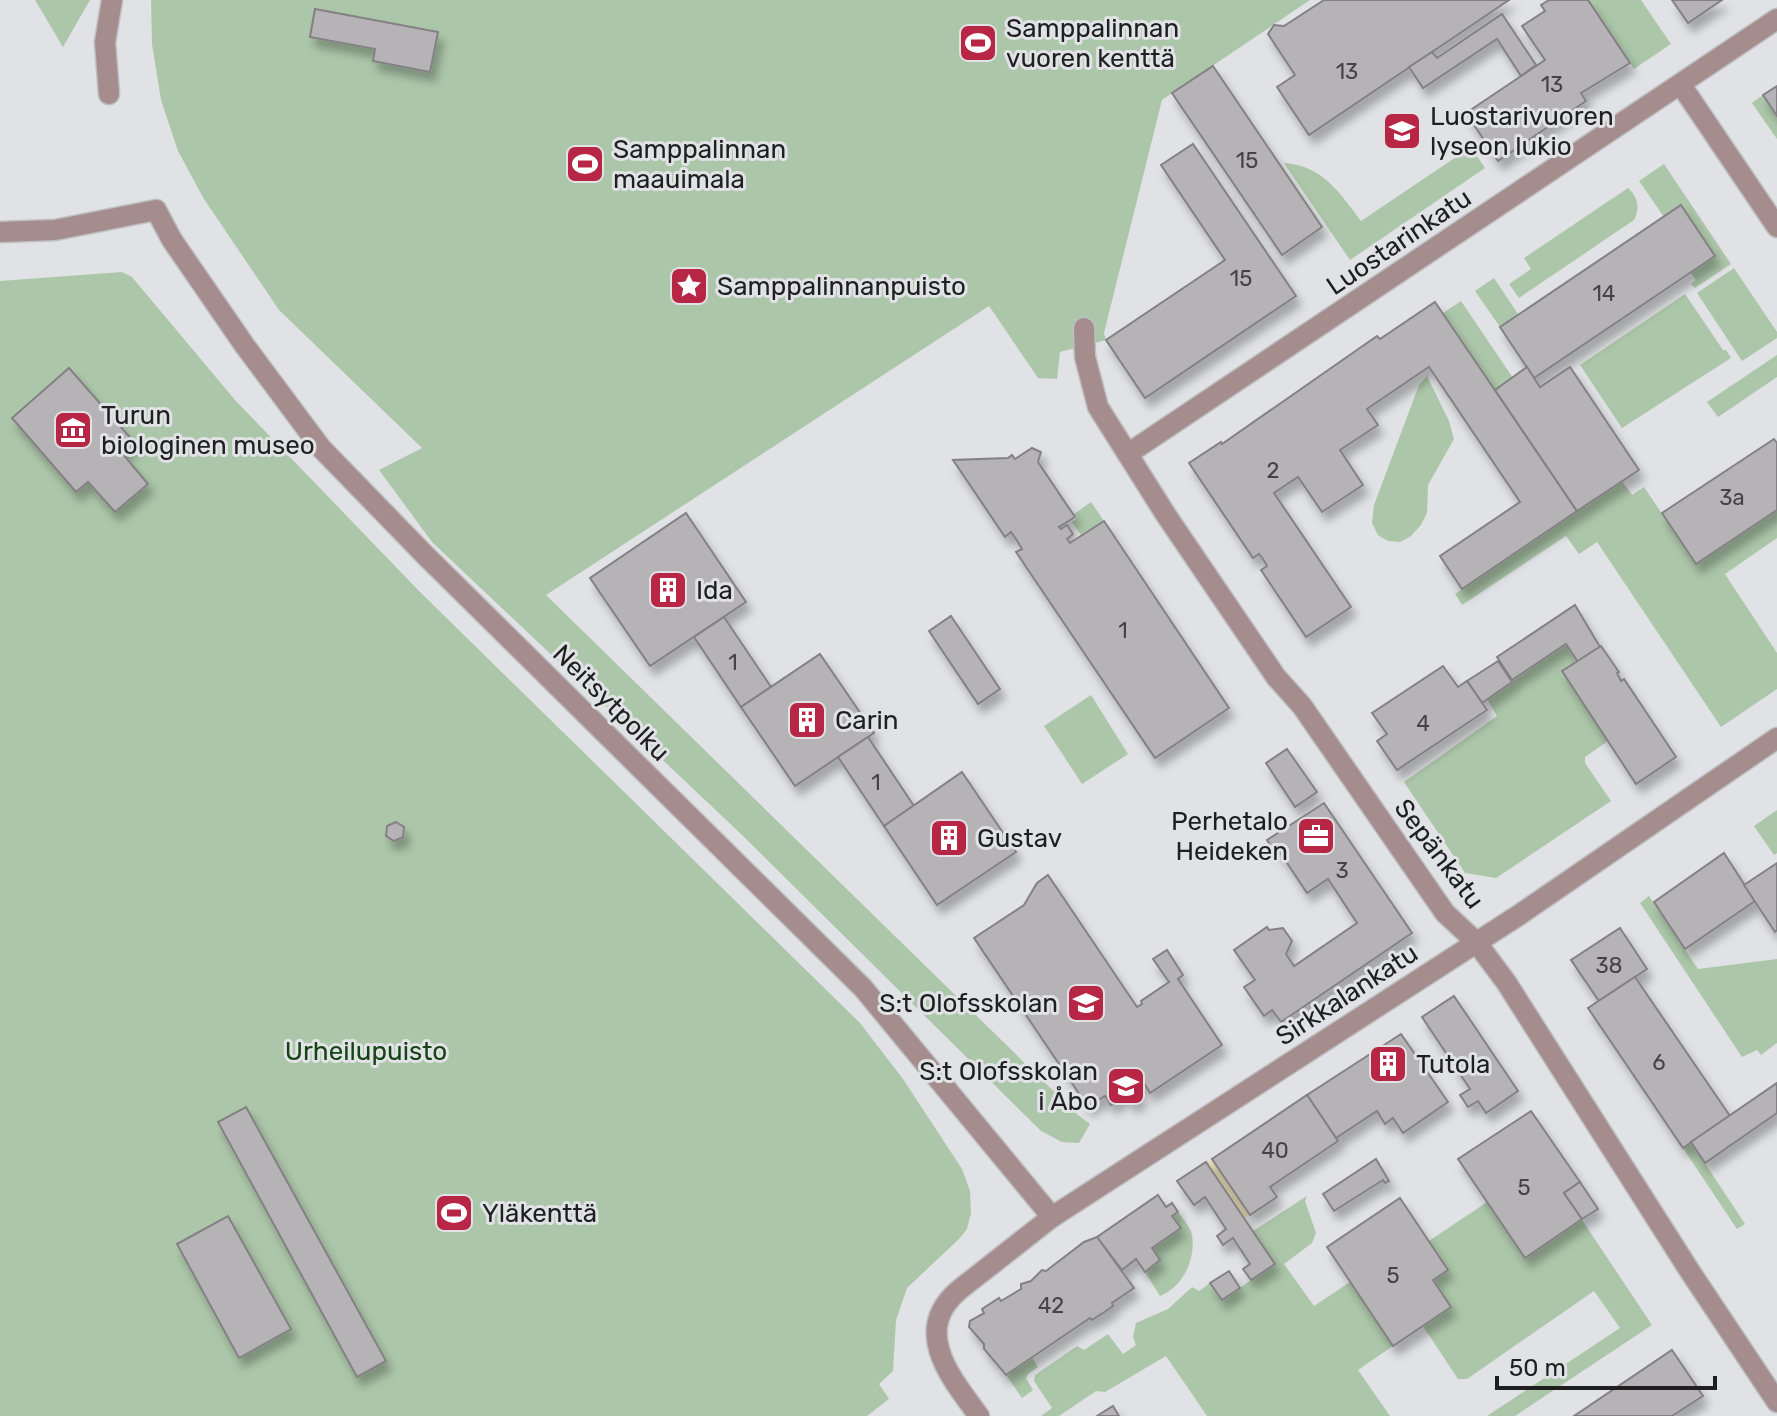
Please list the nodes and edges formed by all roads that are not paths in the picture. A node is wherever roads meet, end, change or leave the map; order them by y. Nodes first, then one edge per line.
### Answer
1 (112, 0) edge
2 (1777, 19) edge
3 (1681, 85) junction
4 (109, 94) dead end
5 (1777, 227) edge
6 (0, 232) edge
7 (1084, 328) dead end
8 (1129, 453) junction
9 (1777, 738) edge
10 (1476, 942) junction
11 (1052, 1217) junction
12 (1777, 1402) edge
13 (979, 1416) edge

1 - 4 street
2 - 3 street, Luostarinkatu
3 - 5 street
3 - 8 street, Luostarinkatu
6 - 11 street, Neitsytpolku
7 - 8 street, Sepänkatu
8 - 10 street, Sepänkatu
9 - 10 street, Sirkkalankatu
10 - 11 street, Sirkkalankatu
10 - 12 street, Sepänkatu
11 - 13 street, Sirkkalankatu

